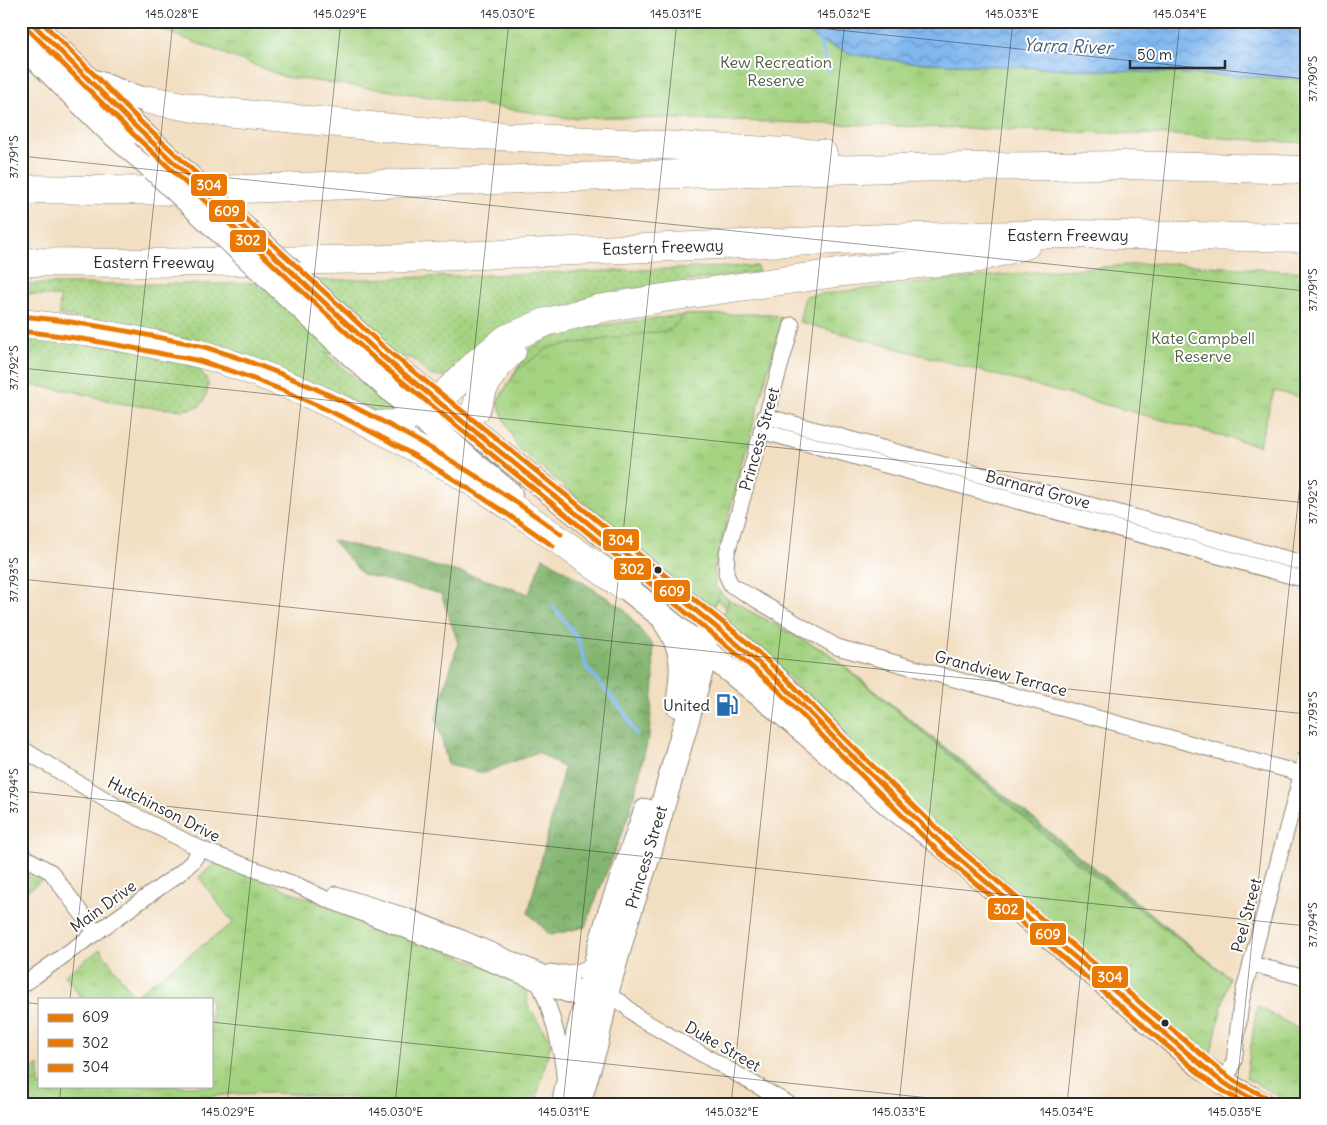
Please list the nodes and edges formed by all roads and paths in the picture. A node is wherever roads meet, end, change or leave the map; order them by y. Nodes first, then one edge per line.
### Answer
1 (30, 21) edge
2 (26, 48) edge
3 (144, 123) junction
4 (896, 168) junction
5 (154, 169) junction
6 (1306, 170) edge
7 (21, 189) edge
8 (1071, 234) junction
9 (1306, 238) edge
10 (21, 262) edge
11 (573, 315) junction
12 (21, 324) edge
13 (792, 326) dead end
14 (432, 400) junction
15 (765, 416) junction
16 (476, 420) junction
17 (375, 425) junction
18 (761, 431) junction
19 (727, 553) joint
20 (1306, 564) edge
21 (1306, 580) edge
22 (622, 585) junction
23 (696, 611) junction
24 (660, 615) junction
25 (705, 650) junction
26 (21, 748) edge
27 (1306, 757) edge
28 (1304, 774) edge
29 (945, 847) junction
30 (201, 849) junction
31 (21, 855) edge
32 (299, 886) junction
33 (96, 932) junction
34 (1251, 964) junction
35 (595, 965) junction
36 (535, 969) junction
37 (1306, 978) edge
38 (539, 984) junction
39 (21, 986) edge
40 (596, 999) junction
41 (1228, 1091) edge
42 (568, 1102) edge
43 (789, 1104) edge
44 (1262, 1104) edge

1 - 3 main road
2 - 5 main road
3 - 4 highway
3 - 5 main road
3 - 14 main road, bridge
4 - 6 highway
4 - 7 highway
5 - 14 main road, bridge
8 - 9 highway, Eastern Freeway
8 - 10 highway, Eastern Freeway
8 - 11 highway
11 - 14 highway
11 - 16 highway
12 - 17 highway
13 - 15 street, Princess Street
14 - 16 main road
14 - 17 highway
14 - 22 main road
15 - 18 street, Princess Street
15 - 20 street, Barnard Grove
16 - 23 main road
17 - 22 highway
18 - 19 street, Princess Street
18 - 21 street, Barnard Grove
19 - 28 street, Grandview Terrace
22 - 24 main road
23 - 25 main road, Princess Street
23 - 29 main road
24 - 25 main road
24 - 35 main road, Princess Street
25 - 29 main road
25 - 40 main road, Princess Street
26 - 30 street, Hutchinson Drive
27 - 28 street, Peel Street
28 - 34 street, Peel Street
29 - 41 main road
30 - 32 street, Hutchinson Drive
30 - 33 street, Main Drive
31 - 33 street
32 - 36 street, Hutchinson Drive
32 - 38 street, Hutchinson Drive
33 - 39 street, Main Drive
34 - 37 street
34 - 41 street, Peel Street
35 - 36 street, Hutchinson Drive
35 - 40 main road, Princess Street
36 - 40 street, Hutchinson Drive
38 - 40 street, Hutchinson Drive
38 - 42 street
40 - 42 main road, Princess Street
40 - 43 street, Duke Street
41 - 44 main road

